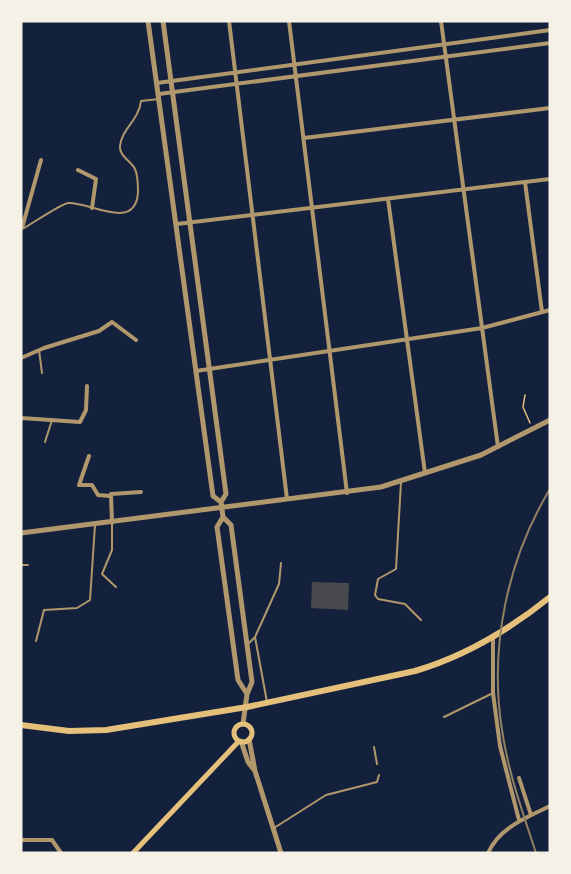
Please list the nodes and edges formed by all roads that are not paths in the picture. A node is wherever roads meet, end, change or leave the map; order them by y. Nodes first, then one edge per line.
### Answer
1 (148, 21) edge
2 (163, 21) edge
3 (229, 21) edge
4 (289, 21) edge
5 (441, 21) edge
6 (550, 30) edge
7 (550, 43) edge
8 (444, 44) junction
9 (446, 56) junction
10 (295, 64) junction
11 (235, 72) junction
12 (296, 76) junction
13 (171, 81) junction
14 (158, 83) junction
15 (237, 83) junction
16 (172, 92) junction
17 (159, 96) junction
18 (550, 108) edge
19 (454, 120) junction
20 (303, 138) junction
21 (41, 160) dead end
22 (78, 170) dead end
23 (550, 179) edge
24 (525, 182) junction
25 (464, 190) junction
26 (388, 199) junction
27 (93, 208) junction
28 (312, 208) junction
29 (253, 215) junction
30 (190, 222) junction
31 (177, 225) junction
32 (22, 229) edge
33 (550, 310) edge
34 (542, 312) junction
35 (482, 328) junction
36 (407, 339) junction
37 (136, 340) dead end
38 (39, 350) junction
39 (330, 351) junction
40 (21, 358) edge
41 (270, 361) junction
42 (211, 370) junction
43 (196, 371) junction
44 (42, 373) dead end
45 (87, 386) dead end
46 (21, 418) edge
47 (52, 420) junction
48 (550, 420) edge
49 (45, 442) dead end
50 (498, 447) junction
51 (89, 456) dead end
52 (425, 473) junction
53 (401, 482) junction
54 (141, 492) dead end
55 (347, 493) junction
56 (110, 496) junction
57 (287, 499) junction
58 (221, 502) junction
59 (222, 509) junction
60 (223, 516) junction
61 (112, 523) junction
62 (95, 525) junction
63 (21, 533) edge
64 (281, 563) dead end
65 (28, 564) dead end
66 (21, 565) edge
67 (116, 587) dead end
68 (550, 597) edge
69 (421, 620) dead end
70 (255, 637) junction
71 (493, 639) junction
72 (36, 641) dead end
73 (247, 644) junction
74 (247, 693) junction
75 (494, 693) junction
76 (267, 702) junction
77 (247, 707) junction
78 (444, 717) dead end
79 (243, 724) junction
80 (21, 725) edge
81 (249, 739) junction
82 (239, 741) junction
83 (374, 747) dead end
84 (377, 764) dead end
85 (255, 771) junction
86 (379, 775) dead end
87 (519, 778) dead end
88 (550, 806) edge
89 (531, 815) junction
90 (519, 820) junction
91 (273, 829) junction
92 (21, 840) edge
93 (62, 853) edge
94 (133, 853) edge
95 (281, 853) edge
96 (488, 853) edge

1 - 14 street
2 - 13 street
3 - 11 street
4 - 10 street
5 - 8 street
6 - 8 street
7 - 9 street
8 - 9 street
8 - 10 street
9 - 12 street
9 - 19 street
10 - 11 street
10 - 12 street
11 - 13 street
11 - 15 street
12 - 15 street
12 - 20 street
13 - 14 street
13 - 16 street
14 - 17 street
15 - 16 street
15 - 29 street
16 - 17 street
16 - 30 street
17 - 27 lane
17 - 31 street
18 - 19 street
19 - 20 street
19 - 25 street
20 - 28 street
21 - 32 street
22 - 27 street
23 - 24 street
24 - 25 street
24 - 34 street
25 - 26 street
25 - 35 street
26 - 28 street
26 - 36 street
27 - 32 lane
28 - 29 street
28 - 39 street
29 - 30 street
29 - 41 street
30 - 31 street
30 - 42 street
31 - 43 street
33 - 34 street
34 - 35 street
35 - 36 street
35 - 50 street
36 - 39 street
36 - 52 street
37 - 38 street
38 - 40 street
38 - 44 lane
39 - 41 street
39 - 55 street
41 - 42 street
41 - 57 street
42 - 43 street
42 - 58 street
43 - 58 street
45 - 47 street
46 - 47 street
47 - 49 lane
48 - 50 street
50 - 52 street
51 - 56 street
52 - 53 street
53 - 55 street
53 - 69 lane
54 - 56 street
55 - 57 street
56 - 61 street
57 - 59 street
58 - 59 street
59 - 60 street
59 - 61 street
60 - 73 street
60 - 74 street
61 - 62 street
61 - 67 lane
62 - 63 street
62 - 72 lane
64 - 70 lane
65 - 66 lane
68 - 71 main road
70 - 73 lane
70 - 76 lane
71 - 75 street
71 - 76 main road
73 - 74 street
74 - 77 street
75 - 78 lane
75 - 90 street
76 - 77 main road
77 - 79 street
77 - 80 main road
79 - 81 main road
79 - 82 main road
81 - 82 main road
81 - 85 street
82 - 85 street
82 - 94 main road
83 - 84 lane
85 - 91 street
86 - 91 lane
87 - 89 street
88 - 89 street
89 - 90 street
90 - 96 street
91 - 95 street
92 - 93 street

